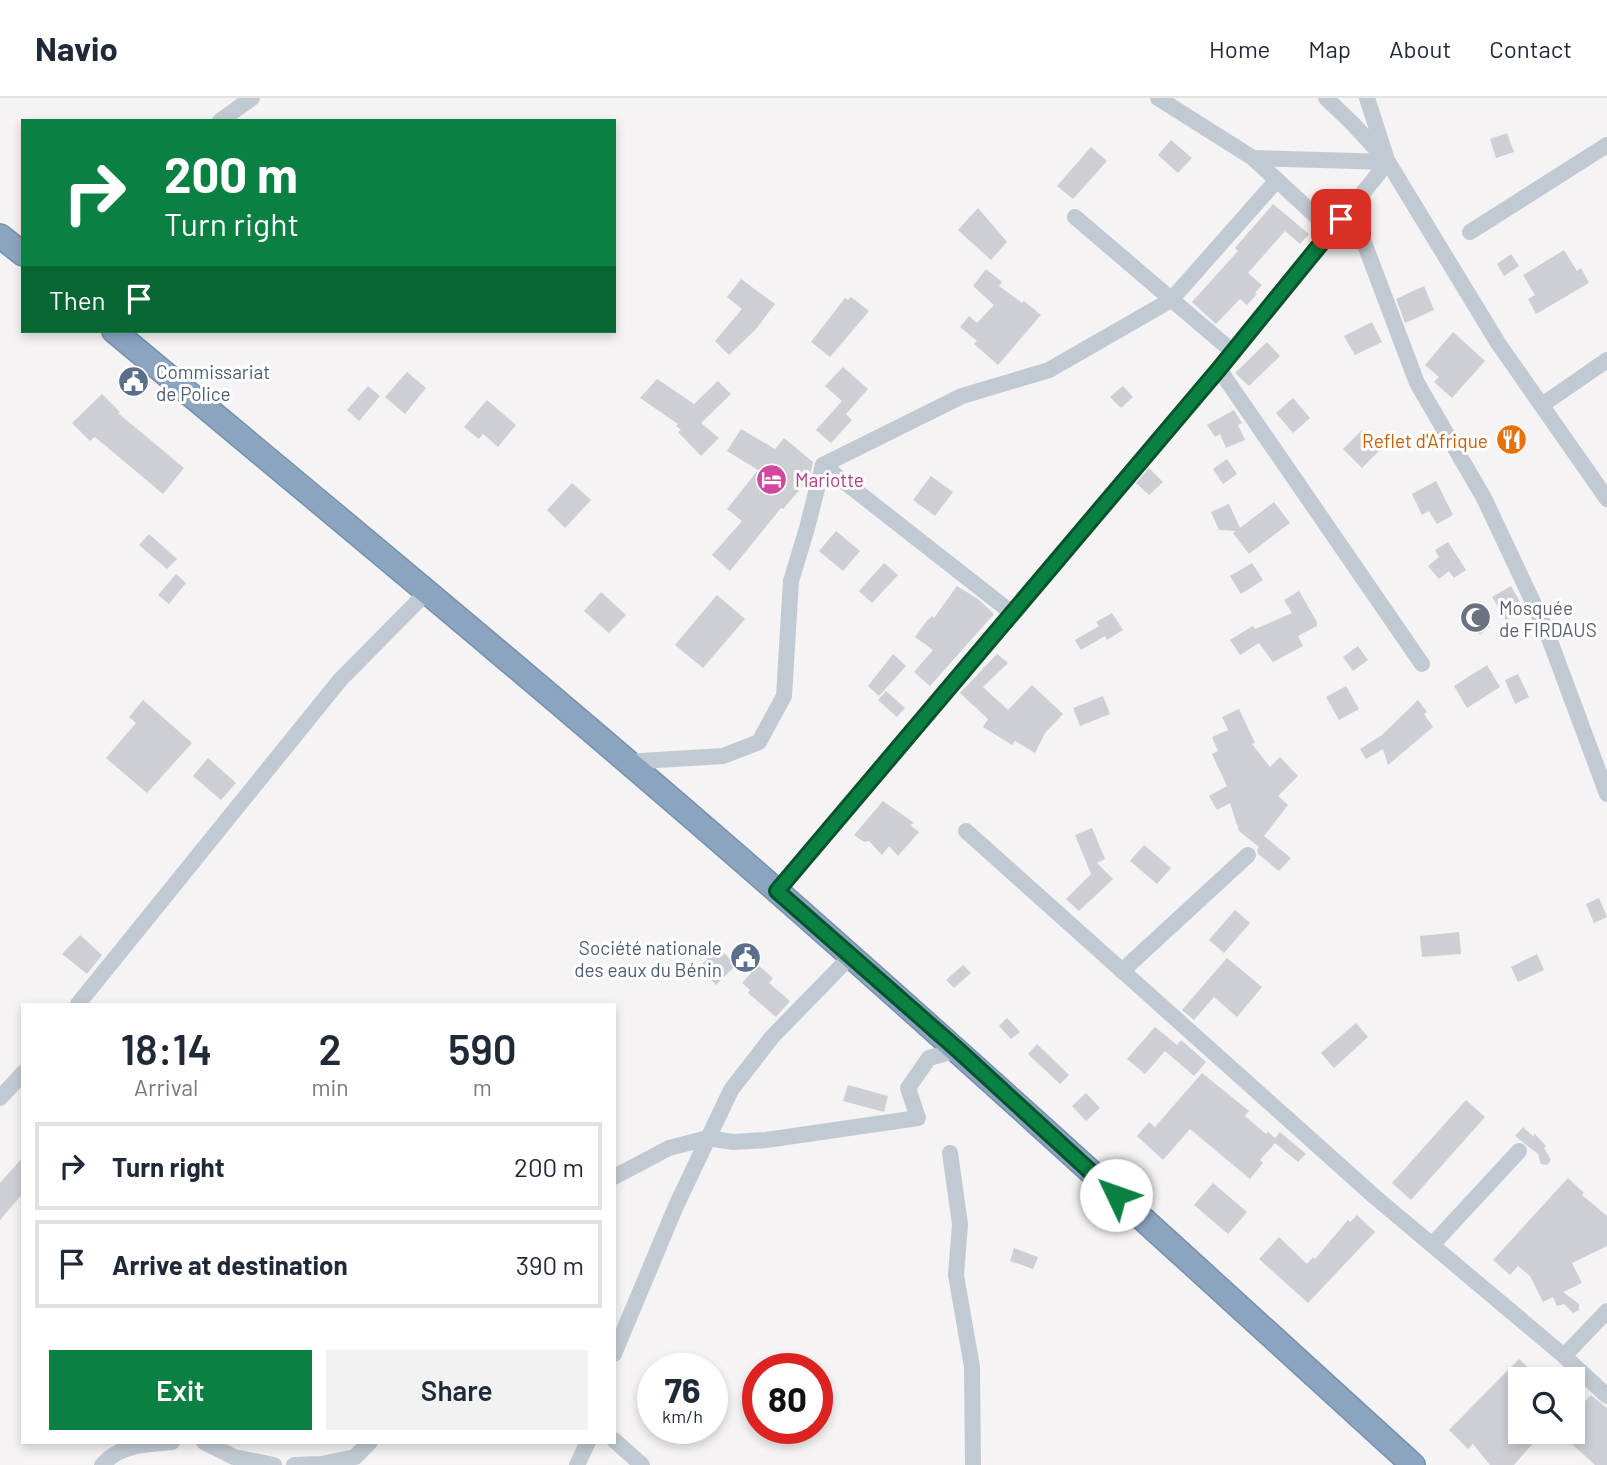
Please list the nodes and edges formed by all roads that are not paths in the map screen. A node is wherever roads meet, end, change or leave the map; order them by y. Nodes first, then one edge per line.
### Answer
1 (252, 98) edge
2 (1158, 98) edge
3 (1325, 98) edge
4 (1367, 98) edge
5 (223, 119) edge
6 (1607, 145) edge
7 (1253, 158) junction
8 (1388, 162) junction
9 (1277, 180) junction
10 (1351, 208) junction
11 (1075, 217) dead end
12 (1332, 231) junction
13 (1470, 232) dead end
14 (0, 236) edge
15 (21, 252) edge
16 (1171, 300) junction
17 (116, 333) edge
18 (1233, 352) junction
19 (1607, 360) edge
20 (1219, 369) junction
21 (1542, 405) junction
22 (823, 465) junction
23 (1607, 499) edge
24 (427, 592) junction
25 (1012, 613) junction
26 (1422, 664) dead end
27 (625, 762) junction
28 (1607, 794) edge
29 (966, 831) dead end
30 (1248, 855) dead end
31 (777, 891) junction
32 (850, 957) junction
33 (1122, 971) junction
34 (79, 1003) edge
35 (958, 1050) junction
36 (21, 1075) edge
37 (0, 1098) edge
38 (708, 1138) junction
39 (1519, 1151) dead end
40 (950, 1153) dead end
41 (616, 1176) edge
42 (1432, 1244) junction
43 (1607, 1311) edge
44 (616, 1349) edge
45 (1564, 1356) junction
46 (1607, 1396) edge
47 (616, 1442) edge
48 (155, 1444) edge
49 (208, 1444) edge
50 (369, 1444) edge
51 (587, 1444) edge
52 (357, 1461) edge
53 (102, 1465) edge
54 (274, 1465) edge
55 (294, 1465) edge
56 (577, 1465) edge
57 (642, 1465) edge
58 (973, 1465) edge
59 (1413, 1465) edge

1 - 5 street
2 - 7 street
3 - 8 street
4 - 8 street
6 - 13 street
7 - 8 street
7 - 9 street
8 - 10 street
8 - 21 street
9 - 12 street
9 - 16 street
10 - 12 street
10 - 28 street
11 - 16 street
12 - 18 street
14 - 15 highway
16 - 18 street
16 - 22 street
17 - 24 highway
18 - 20 street
19 - 21 street
20 - 25 street
20 - 26 street
21 - 23 street
22 - 25 street
22 - 27 street
24 - 27 highway
24 - 34 street
25 - 31 street
27 - 31 highway
29 - 33 street
30 - 33 street
31 - 32 highway
32 - 35 highway
32 - 38 street
33 - 42 street
35 - 38 street
35 - 59 highway
36 - 37 street
38 - 41 street
38 - 44 street
39 - 42 street
40 - 58 street
42 - 45 street
43 - 45 street
45 - 46 street
47 - 57 street
48 - 53 street
49 - 54 street
50 - 52 street
51 - 56 street
52 - 55 street

